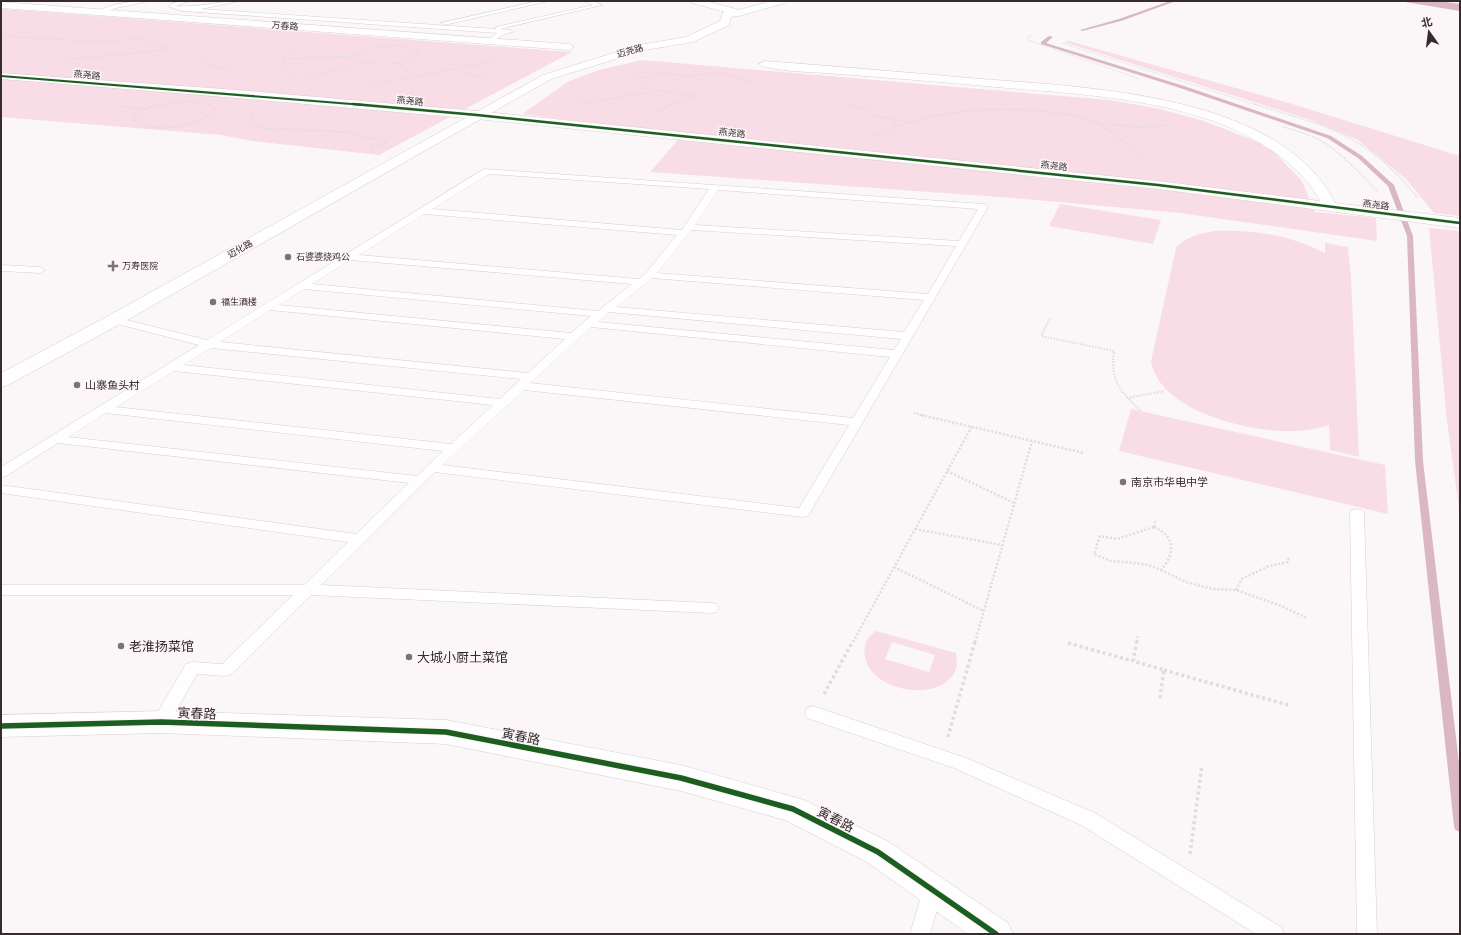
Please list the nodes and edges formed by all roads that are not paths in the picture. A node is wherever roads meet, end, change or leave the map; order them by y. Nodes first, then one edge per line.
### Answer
1 (146, 1) edge
2 (186, 1) edge
3 (236, 1) edge
4 (546, 1) edge
5 (587, 1) edge
6 (695, 1) edge
7 (782, 1) edge
8 (1, 5) edge
9 (183, 9) junction
10 (98, 12) junction
11 (740, 13) junction
12 (429, 27) junction
13 (486, 30) junction
14 (505, 38) junction
15 (569, 47) dead end
16 (765, 64) dead end
17 (1, 76) edge
18 (478, 115) junction
19 (715, 187) junction
20 (1330, 207) junction
21 (422, 211) junction
22 (1456, 223) edge
23 (687, 230) junction
24 (962, 244) junction
25 (348, 257) junction
26 (1, 268) edge
27 (40, 270) dead end
28 (646, 278) junction
29 (302, 286) junction
30 (931, 297) junction
31 (269, 307) junction
32 (604, 312) junction
33 (114, 320) junction
34 (588, 324) junction
35 (908, 336) junction
36 (574, 337) junction
37 (208, 344) junction
38 (897, 354) junction
39 (171, 367) junction
40 (531, 377) junction
41 (1, 381) edge
42 (521, 386) junction
43 (503, 403) junction
44 (104, 409) junction
45 (857, 422) junction
46 (55, 439) junction
47 (454, 448) junction
48 (432, 468) junction
49 (1, 473) edge
50 (419, 480) junction
51 (1, 489) edge
52 (1357, 513) dead end
53 (359, 539) junction
54 (1, 590) edge
55 (308, 590) junction
56 (711, 608) dead end
57 (814, 713) road end
58 (161, 722) junction
59 (1, 726) edge
60 (933, 890) junction
61 (920, 934) edge
62 (996, 934) edge
63 (1274, 934) edge
64 (1367, 934) edge

1 - 10 lane
2 - 9 lane
3 - 9 lane
4 - 12 lane
5 - 13 lane
6 - 11 street
7 - 11 street, 迈尧路
8 - 10 street, 万春路
9 - 12 lane
10 - 14 street, 万春路
11 - 18 street, 迈尧路
12 - 13 lane
13 - 14 lane
14 - 15 street, 万春路
16 - 20 street
17 - 18 street, 燕尧路
18 - 20 street, 燕尧路
18 - 33 street, 迈化路
19 - 21 lane
19 - 23 lane
19 - 24 lane
20 - 22 street, 燕尧路
21 - 23 lane
21 - 25 lane
23 - 24 lane
23 - 28 lane
24 - 30 lane
25 - 28 lane
25 - 29 lane
26 - 27 lane
28 - 30 lane
28 - 32 lane
29 - 31 lane
29 - 32 lane
30 - 35 lane
31 - 36 lane
31 - 37 lane
32 - 34 lane
32 - 35 lane
33 - 37 lane
33 - 41 street, 迈化路
34 - 36 lane
34 - 38 lane
35 - 38 lane
36 - 40 lane
37 - 39 lane
37 - 40 lane
38 - 45 lane
39 - 43 lane
39 - 44 lane
40 - 42 lane
42 - 43 lane
42 - 45 lane
43 - 47 lane
44 - 46 lane
44 - 47 lane
45 - 48 lane
46 - 49 lane
46 - 50 lane
47 - 48 lane
48 - 50 lane
50 - 53 lane
51 - 53 lane
52 - 64 lane
53 - 55 lane
54 - 55 lane
55 - 56 lane
55 - 58 lane
57 - 63 lane
58 - 59 street, 寅春路
58 - 60 street, 寅春路
60 - 61 lane
60 - 62 street, 寅春路

